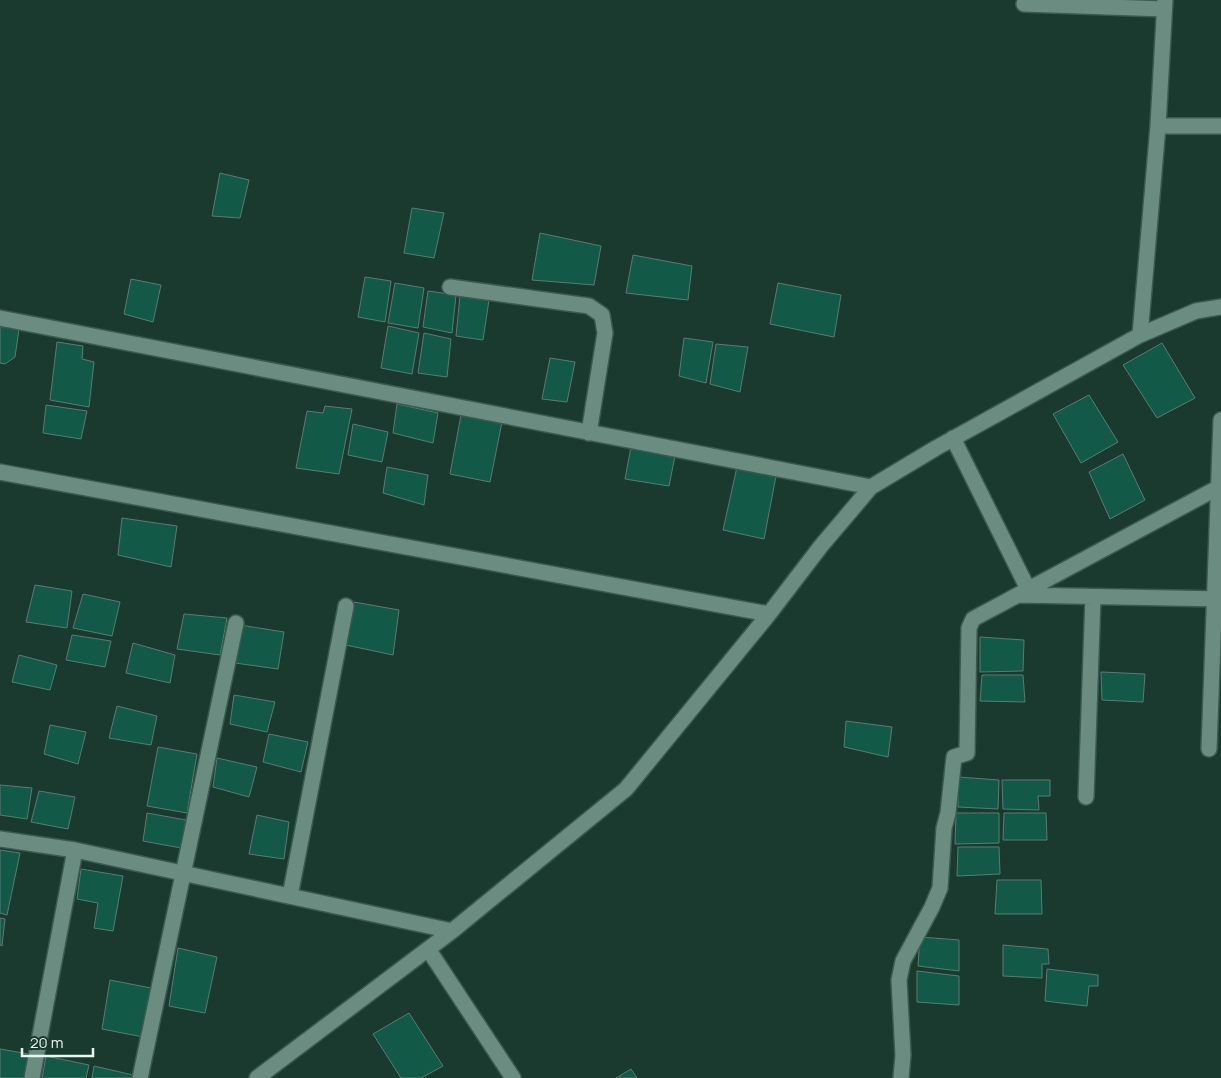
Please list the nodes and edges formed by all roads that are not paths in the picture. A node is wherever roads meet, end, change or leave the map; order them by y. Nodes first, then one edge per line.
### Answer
1 (1024, 4) dead end
2 (1165, 5) edge
3 (1158, 126) junction
4 (1221, 126) edge
5 (450, 287) dead end
6 (1221, 306) edge
7 (0, 318) edge
8 (1140, 335) junction
9 (1221, 420) edge
10 (589, 433) junction
11 (953, 438) junction
12 (0, 472) edge
13 (1220, 486) edge
14 (871, 487) junction
15 (1024, 592) junction
16 (1093, 597) junction
17 (1217, 598) edge
18 (346, 606) dead end
19 (769, 614) junction
20 (236, 623) dead end
21 (1216, 709) edge
22 (1209, 749) dead end
23 (1086, 797) dead end
24 (0, 839) edge
25 (75, 850) junction
26 (183, 873) junction
27 (290, 896) junction
28 (452, 931) junction
29 (428, 949) junction
30 (32, 1078) edge
31 (140, 1078) edge
32 (256, 1078) edge
33 (513, 1078) edge
34 (902, 1078) edge

1 - 2 street
2 - 3 street
3 - 4 street
3 - 8 street
5 - 10 street
6 - 8 street
7 - 10 street
8 - 11 street
9 - 13 street
10 - 14 street
11 - 14 street
11 - 15 street
12 - 19 street
13 - 15 street
13 - 17 street
14 - 19 street
15 - 16 street
15 - 34 street
16 - 17 street
16 - 23 street
17 - 21 street
18 - 27 street
19 - 28 street
20 - 26 street
21 - 22 street
24 - 25 street
25 - 26 street
25 - 30 street
26 - 27 street
26 - 31 street
27 - 28 street
28 - 29 street
29 - 32 street
29 - 33 street

